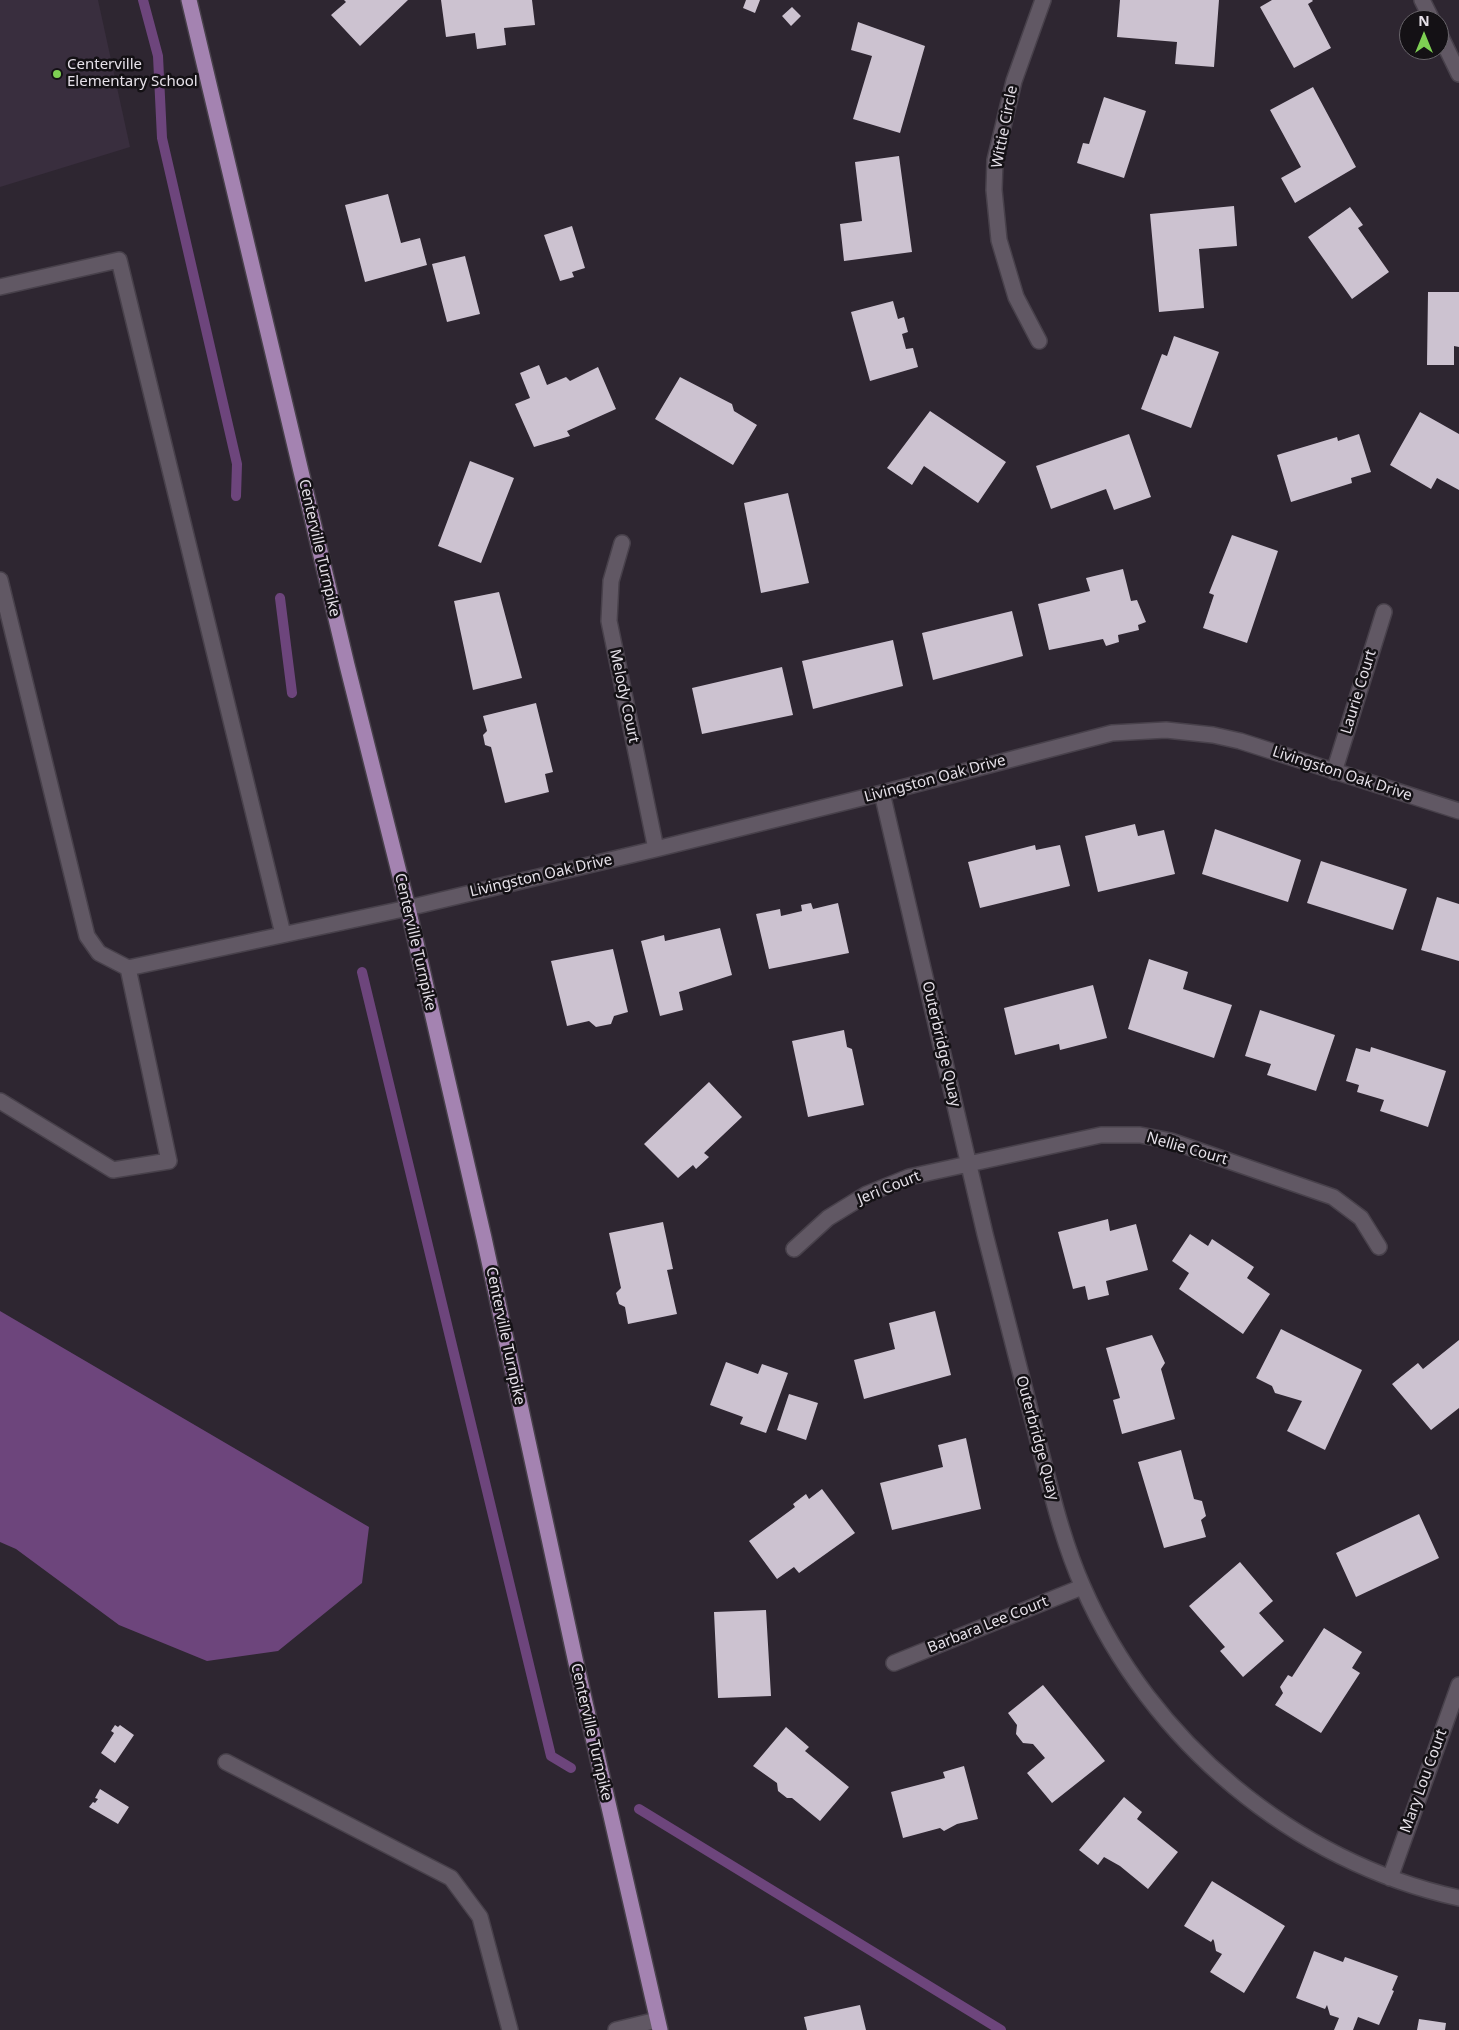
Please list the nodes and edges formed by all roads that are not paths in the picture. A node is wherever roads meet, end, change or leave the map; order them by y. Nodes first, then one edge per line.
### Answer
1 (189, 0) edge
2 (1042, 0) edge
3 (1449, 54) edge
4 (1459, 74) edge
5 (0, 287) edge
6 (1039, 341) dead end
7 (622, 543) dead end
8 (0, 580) edge
9 (1384, 612) dead end
10 (1334, 772) junction
11 (882, 793) junction
12 (1459, 811) edge
13 (656, 849) junction
14 (408, 908) junction
15 (283, 934) junction
16 (128, 968) junction
17 (0, 1101) edge
18 (968, 1164) junction
19 (1379, 1247) dead end
20 (794, 1249) dead end
21 (1082, 1586) junction
22 (894, 1663) dead end
23 (1459, 1685) edge
24 (226, 1762) dead end
25 (1390, 1878) junction
26 (1459, 1898) edge
27 (659, 2025) edge
28 (510, 2030) edge
29 (616, 2030) edge

1 - 14 main road, Centerville Turnpike
2 - 6 street, Wittie Circle
3 - 4 street
5 - 15 street
7 - 13 street, Melody Court
8 - 16 street
9 - 10 street, Laurie Court
10 - 11 street, Livingston Oak Drive
10 - 12 street, Livingston Oak Drive
11 - 13 street, Livingston Oak Drive
11 - 18 street, Outerbridge Quay
13 - 14 street, Livingston Oak Drive
14 - 15 street, Livingston Oak Drive
14 - 27 main road, Centerville Turnpike
15 - 16 street, Livingston Oak Drive
16 - 17 street
18 - 19 street, Nellie Court
18 - 20 street, Jeri Court
18 - 21 street, Outerbridge Quay
21 - 22 street, Barbara Lee Court
21 - 25 street, Outerbridge Quay
23 - 25 street, Mary Lou Court
24 - 28 street
25 - 26 street, Outerbridge Quay
27 - 29 street

